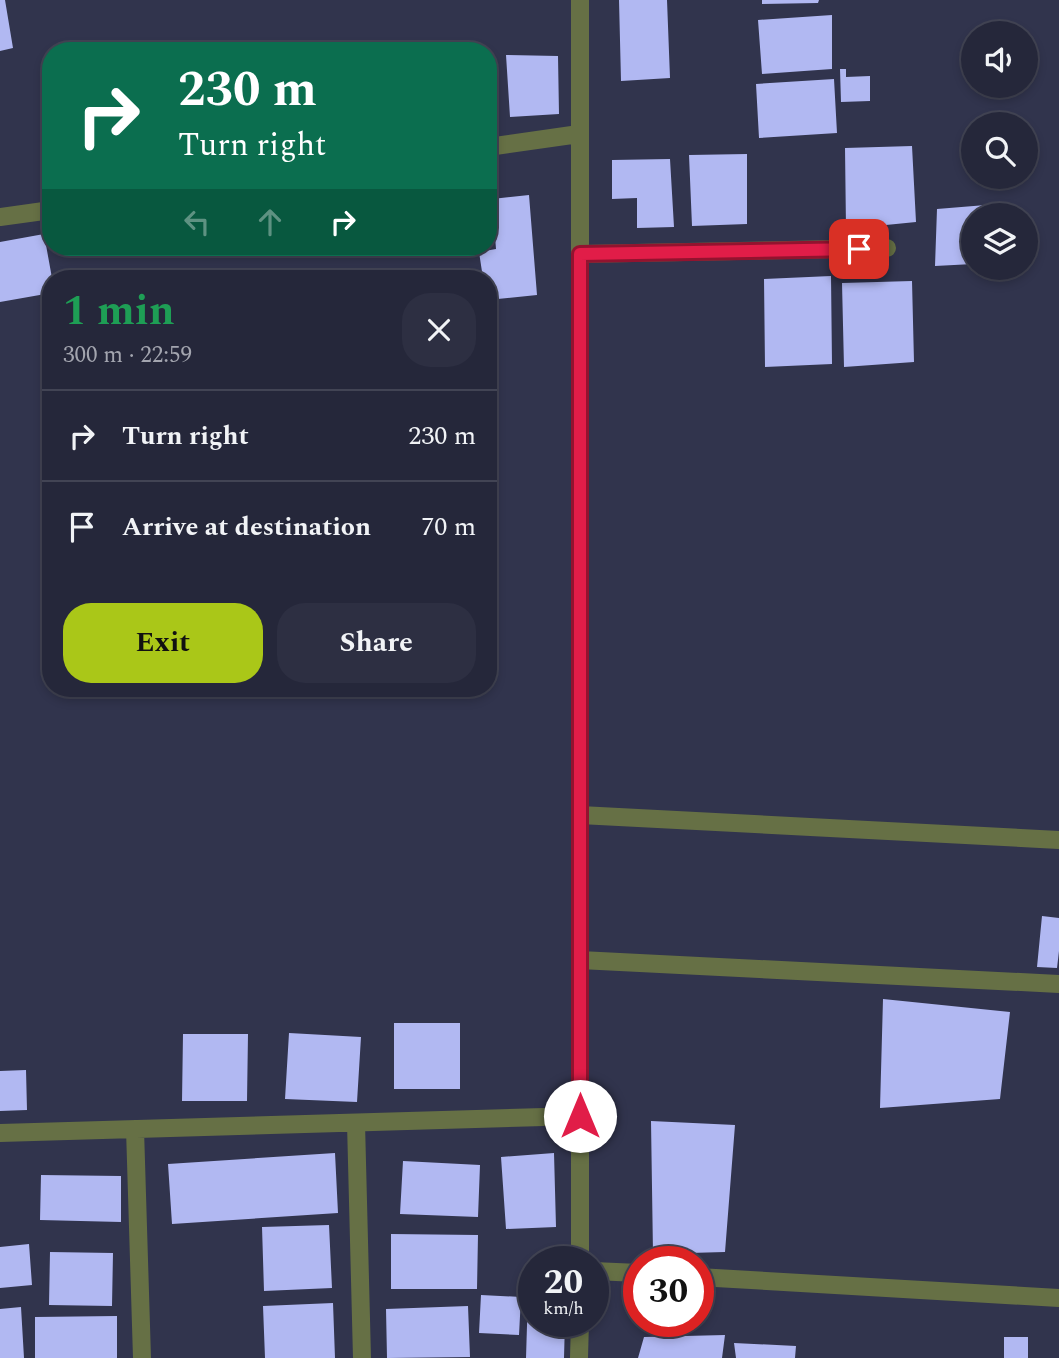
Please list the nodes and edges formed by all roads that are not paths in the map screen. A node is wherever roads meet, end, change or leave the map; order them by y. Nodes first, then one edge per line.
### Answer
1 (580, 0) edge
2 (579, 134) junction
3 (497, 146) edge
4 (42, 211) edge
5 (0, 217) edge
6 (887, 248) dead end
7 (580, 254) junction
8 (580, 815) junction
9 (1059, 840) edge
10 (580, 960) junction
11 (1059, 984) edge
12 (580, 1116) junction
13 (356, 1123) junction
14 (135, 1129) junction
15 (0, 1133) edge
16 (580, 1246) edge
17 (714, 1278) edge
18 (1059, 1298) edge
19 (580, 1337) edge
20 (142, 1358) edge
21 (362, 1358) edge
22 (579, 1358) edge

1 - 2 street
2 - 3 street
2 - 7 street
4 - 5 street
6 - 7 street
7 - 8 street
8 - 9 street
8 - 10 street
10 - 11 street
10 - 12 street
12 - 13 street
12 - 16 street
13 - 14 street
13 - 21 street
14 - 15 street
14 - 20 street
17 - 18 street
19 - 22 street

